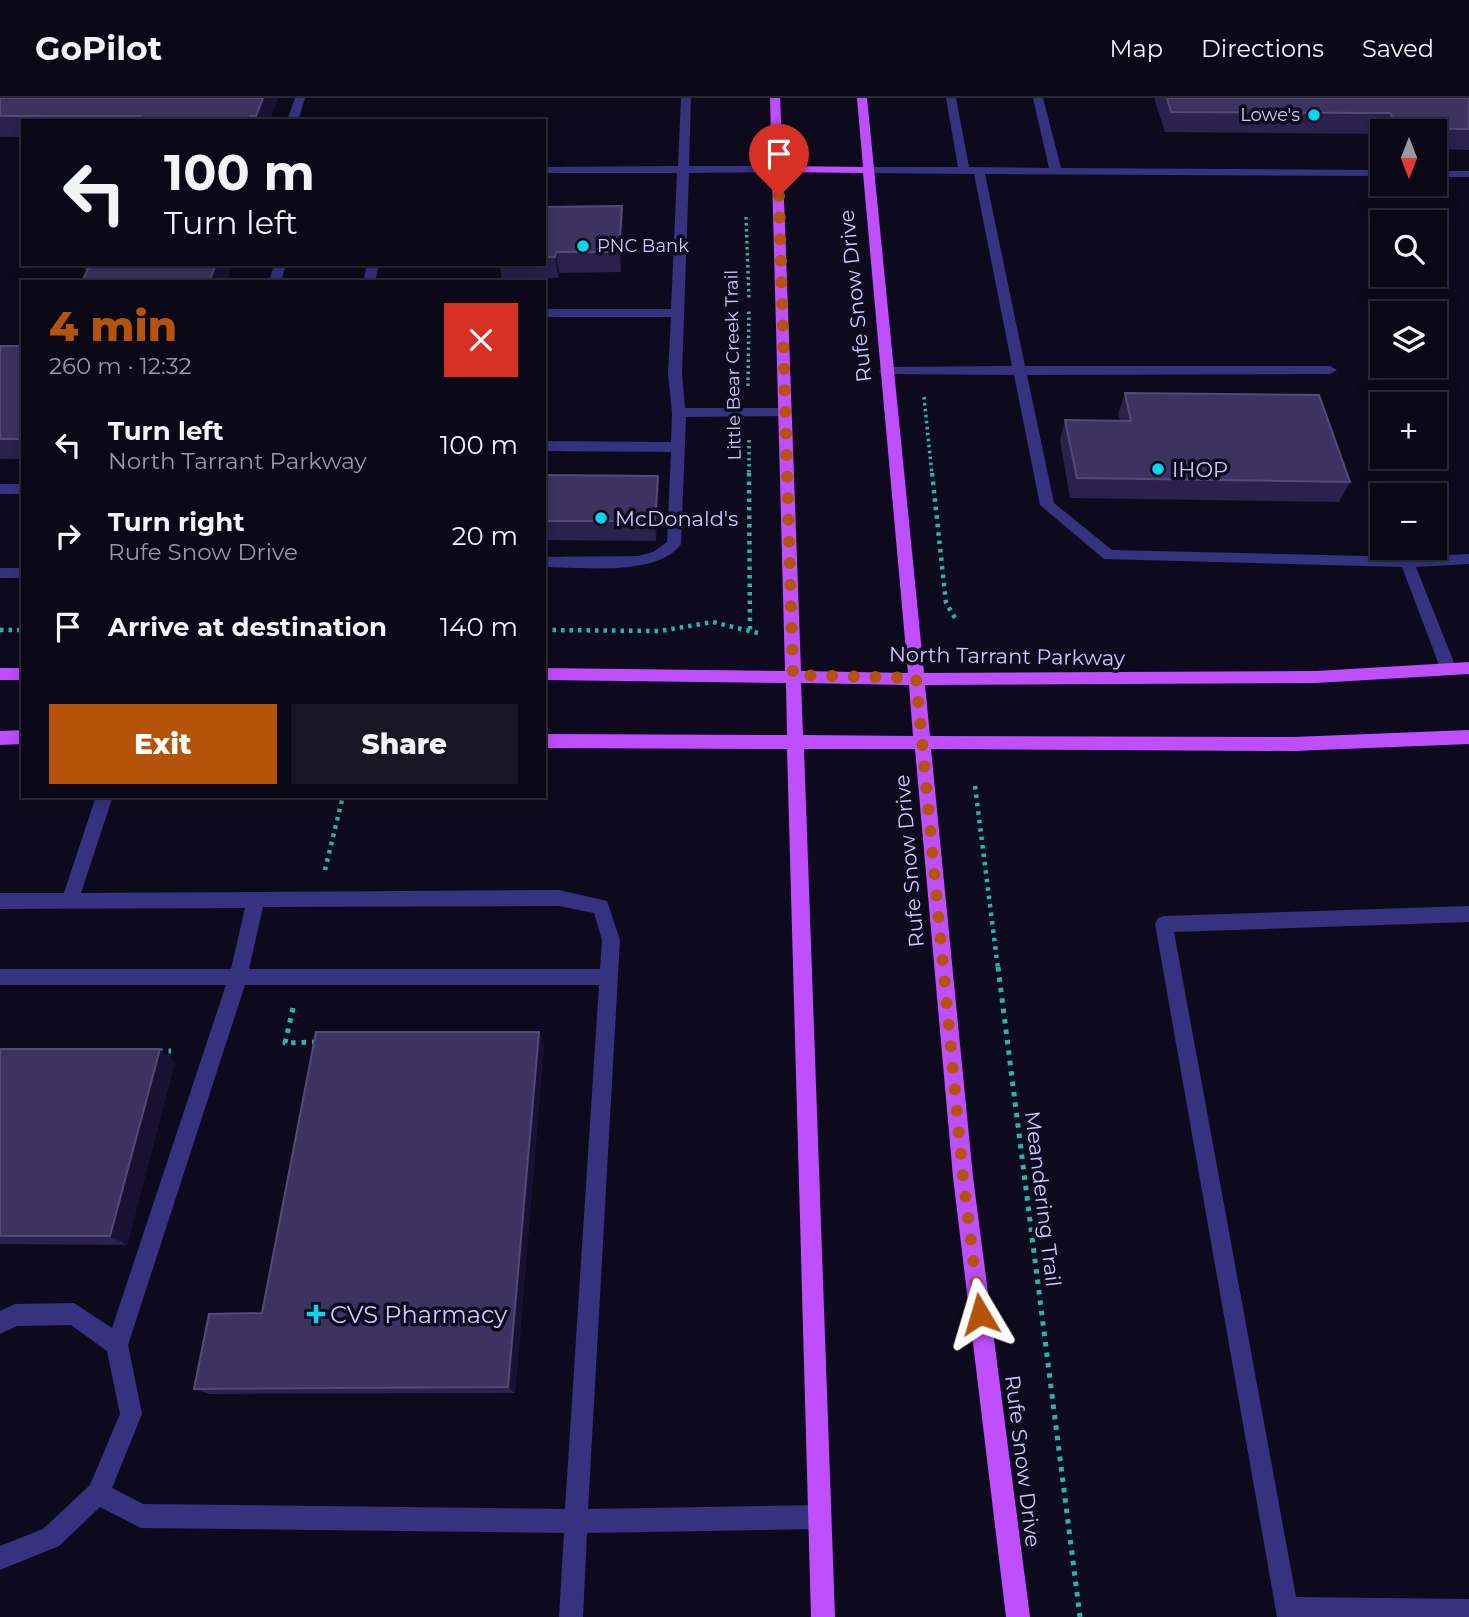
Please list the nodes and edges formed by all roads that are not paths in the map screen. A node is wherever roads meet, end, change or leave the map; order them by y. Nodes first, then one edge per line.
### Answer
1 (300, 98) edge
2 (686, 98) edge
3 (775, 98) edge
4 (862, 98) edge
5 (951, 98) edge
6 (1038, 98) edge
7 (293, 119) edge
8 (778, 169) junction
9 (546, 170) edge
10 (681, 170) junction
11 (867, 170) junction
12 (971, 171) junction
13 (1056, 172) junction
14 (1370, 173) edge
15 (1447, 174) edge
16 (1469, 174) edge
17 (546, 313) edge
18 (677, 313) junction
19 (1331, 370) dead end
20 (887, 371) junction
21 (1019, 371) junction
22 (785, 412) junction
23 (679, 413) junction
24 (546, 446) edge
25 (677, 447) junction
26 (0, 489) edge
27 (21, 489) edge
28 (1469, 559) edge
29 (546, 562) edge
30 (1407, 562) junction
31 (0, 573) edge
32 (21, 573) edge
33 (1469, 668) edge
34 (1449, 670) junction
35 (0, 674) edge
36 (21, 674) edge
37 (546, 674) edge
38 (793, 675) junction
39 (916, 678) junction
40 (21, 737) edge
41 (1469, 737) edge
42 (0, 738) edge
43 (546, 741) edge
44 (795, 743) junction
45 (923, 744) junction
46 (104, 798) edge
47 (70, 900) junction
48 (256, 900) junction
49 (0, 901) edge
50 (1469, 914) edge
51 (0, 977) edge
52 (238, 977) junction
53 (608, 977) junction
54 (0, 1323) edge
55 (117, 1345) junction
56 (99, 1493) junction
57 (819, 1517) junction
58 (576, 1521) junction
59 (0, 1558) edge
60 (1469, 1611) edge
61 (571, 1617) edge
62 (824, 1617) edge
63 (1018, 1617) edge

1 - 7 lane
2 - 10 lane
3 - 8 main road
4 - 11 main road, Rufe Snow Drive
5 - 12 lane
6 - 13 lane
8 - 10 lane
8 - 11 main road
8 - 22 main road
9 - 10 lane
10 - 18 lane
11 - 12 lane
11 - 20 main road, Rufe Snow Drive
12 - 13 lane
12 - 21 lane
13 - 14 lane
15 - 16 lane
17 - 18 lane
18 - 23 lane
19 - 21 lane
20 - 21 lane
20 - 39 main road, Rufe Snow Drive
21 - 30 lane
22 - 23 lane
22 - 38 main road
23 - 25 lane
24 - 25 lane
25 - 29 lane
26 - 27 lane
28 - 30 lane
30 - 34 lane
31 - 32 lane
33 - 34 main road, North Tarrant Parkway
34 - 39 main road, North Tarrant Parkway
35 - 36 main road
37 - 38 main road, North Tarrant Parkway
38 - 39 main road, North Tarrant Parkway
38 - 44 main road
39 - 45 main road, Rufe Snow Drive
40 - 42 main road
41 - 45 main road
43 - 44 main road
44 - 45 main road
44 - 57 main road
45 - 63 main road, Rufe Snow Drive
46 - 47 lane
47 - 48 lane
47 - 49 lane
48 - 52 lane
48 - 53 lane
50 - 60 lane
51 - 52 lane
52 - 53 lane
52 - 55 lane
53 - 58 lane
54 - 55 lane
55 - 56 lane
56 - 58 lane
56 - 59 lane
57 - 58 lane
57 - 62 main road
58 - 61 lane

